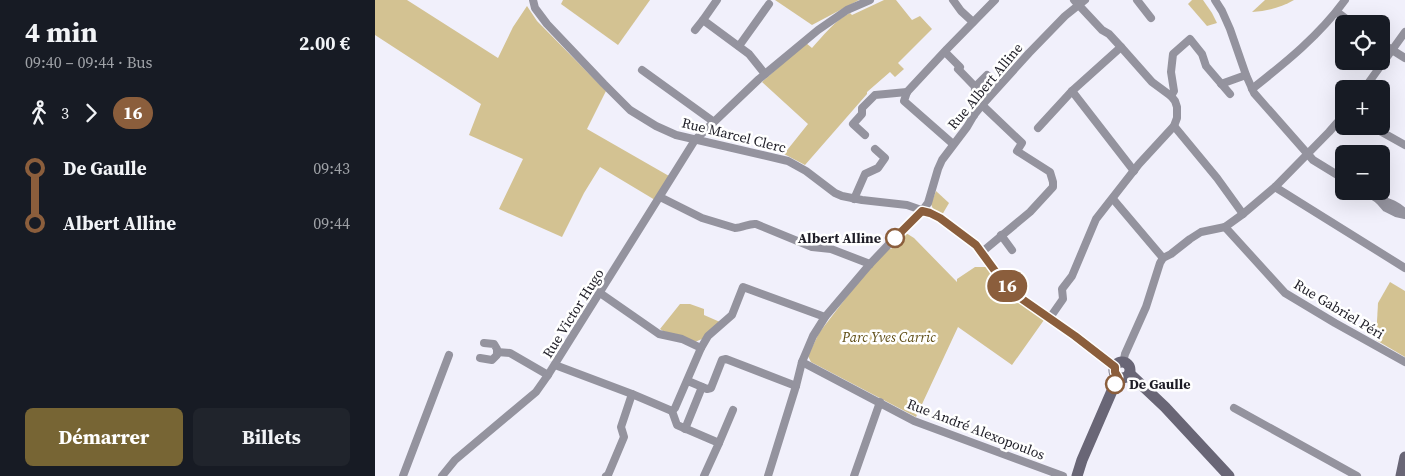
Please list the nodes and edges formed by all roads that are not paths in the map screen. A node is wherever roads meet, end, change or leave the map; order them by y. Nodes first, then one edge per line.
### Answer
1 (533, 0) edge
2 (717, 0) edge
3 (870, 0) edge
4 (953, 0) edge
5 (995, 0) edge
6 (1137, 0) edge
7 (1215, 0) edge
8 (1345, 0) edge
9 (1079, 2) edge
10 (769, 4) dead end
11 (1337, 12) junction
12 (1341, 15) edge
13 (1151, 18) dead end
14 (703, 20) junction
15 (973, 22) junction
16 (695, 30) dead end
17 (1405, 32) edge
18 (739, 46) junction
19 (1121, 47) junction
20 (1391, 51) junction
21 (945, 52) junction
22 (1405, 58) edge
23 (765, 74) junction
24 (1246, 75) junction
25 (1370, 80) edge
26 (641, 82) dead end
27 (1221, 84) junction
28 (975, 86) junction
29 (996, 88) junction
30 (1252, 89) junction
31 (1072, 91) junction
32 (907, 92) junction
33 (1230, 94) dead end
34 (1171, 96) junction
35 (985, 102) junction
36 (974, 115) junction
37 (714, 122) junction
38 (1335, 124) edge
39 (1174, 126) junction
40 (1037, 128) dead end
41 (865, 134) dead end
42 (1387, 135) edge
43 (695, 140) junction
44 (953, 144) junction
45 (1405, 145) edge
46 (875, 149) dead end
47 (1307, 154) junction
48 (1134, 171) junction
49 (1335, 173) edge
50 (1275, 187) junction
51 (660, 197) junction
52 (854, 199) junction
53 (1113, 199) junction
54 (1379, 200) edge
55 (922, 211) junction
56 (1243, 214) junction
57 (1405, 214) edge
58 (1225, 227) junction
59 (1001, 235) junction
60 (1012, 250) dead end
61 (982, 252) junction
62 (1163, 258) junction
63 (870, 264) junction
64 (1405, 268) edge
65 (600, 293) junction
66 (825, 317) junction
67 (1049, 319) junction
68 (483, 343) dead end
69 (701, 348) junction
70 (497, 352) junction
71 (449, 355) dead end
72 (480, 358) dead end
73 (802, 362) junction
74 (1405, 362) edge
75 (555, 365) junction
76 (1119, 369) junction
77 (549, 375) junction
78 (688, 380) junction
79 (796, 386) junction
80 (702, 387) junction
81 (632, 394) junction
82 (880, 402) junction
83 (1234, 408) dead end
84 (674, 410) junction
85 (733, 410) dead end
86 (685, 428) junction
87 (719, 443) junction
88 (1405, 457) edge
89 (403, 476) edge
90 (442, 476) edge
91 (606, 476) edge
92 (704, 476) edge
93 (768, 476) edge
94 (854, 476) edge
95 (1063, 476) edge
96 (1077, 476) edge
97 (1229, 476) edge
98 (1357, 476) edge
99 (1401, 476) edge

1 - 43 street, Rue Marcel Clerc
2 - 14 street
3 - 23 street, Rue Victor Hugo
4 - 15 street
5 - 15 street
6 - 13 street
7 - 24 street
8 - 11 street
9 - 19 street
9 - 29 street, Rue Albert Alline
10 - 18 street
11 - 12 street
11 - 30 street
14 - 16 street
14 - 18 street
15 - 21 street
17 - 20 street
18 - 23 street
19 - 31 street
19 - 34 street
20 - 22 street
20 - 25 street
21 - 28 street
21 - 32 street
23 - 37 street, Rue Victor Hugo
24 - 27 street
24 - 30 street
26 - 37 street
27 - 33 street
27 - 34 street
28 - 29 street
28 - 35 street
28 - 36 street
29 - 35 street, Rue Albert Alline
30 - 47 street
31 - 40 street
31 - 48 street
32 - 41 street
32 - 44 street
34 - 39 street
35 - 36 street, Rue Albert Alline
35 - 59 street
36 - 44 street, Rue Albert Alline
37 - 43 street, Rue Victor Hugo
38 - 47 street
39 - 48 street
39 - 56 street
42 - 45 street
43 - 51 street, Rue Victor Hugo
43 - 52 street, Rue Marcel Clerc
44 - 55 street, Rue Albert Alline
46 - 52 street
47 - 49 street
47 - 50 street
48 - 53 street
50 - 56 street
50 - 64 street
51 - 63 street
51 - 65 street, Rue Victor Hugo
52 - 55 street, Rue Marcel Clerc
53 - 62 street
53 - 67 street
54 - 57 street
55 - 61 street, Rue Marcel Clerc
55 - 63 street, Rue Albert Alline
56 - 58 street
58 - 62 street
58 - 74 street, Rue Gabriel Péri
59 - 60 street
59 - 61 street
61 - 67 street, Rue Marcel Clerc
62 - 76 street
63 - 66 street, Rue Albert Alline
65 - 69 street
65 - 75 street, Rue Victor Hugo
66 - 69 street
66 - 73 street, Rue Albert Alline
67 - 76 street, Rue Marcel Clerc
68 - 70 street
69 - 78 street
70 - 72 street
70 - 77 street
71 - 89 street
73 - 79 street, Rue Albert Alline
73 - 82 street, Rue André Alexopoulos
75 - 77 street, Rue Victor Hugo
75 - 81 street
76 - 96 street
76 - 97 street
77 - 90 street, Rue Victor Hugo
78 - 80 street
78 - 84 street
79 - 80 street
79 - 93 street, Rue Albert Alline
80 - 86 street
81 - 84 street
81 - 91 street
82 - 94 street
82 - 95 street, Rue André Alexopoulos
83 - 98 street
84 - 86 street
85 - 87 street
86 - 87 street
87 - 92 street
88 - 99 street

